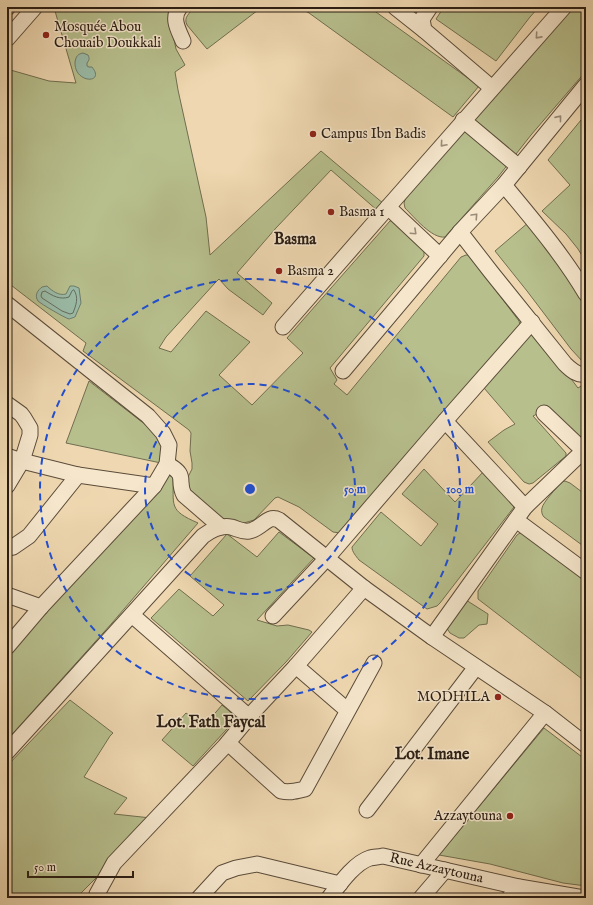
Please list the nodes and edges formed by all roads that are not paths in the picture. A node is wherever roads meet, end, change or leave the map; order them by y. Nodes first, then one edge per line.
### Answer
1 (35, 7) edge
2 (180, 7) edge
3 (395, 7) edge
4 (430, 7) edge
5 (564, 7) edge
6 (424, 30) junction
7 (7, 39) edge
8 (183, 41) dead end
9 (586, 85) edge
10 (492, 88) junction
11 (463, 120) junction
12 (519, 167) junction
13 (504, 185) junction
14 (388, 207) junction
15 (460, 232) junction
16 (440, 256) junction
17 (586, 294) edge
18 (7, 304) edge
19 (532, 322) junction
20 (283, 327) dead end
21 (344, 371) dead end
22 (586, 374) edge
23 (7, 404) edge
24 (544, 413) dead end
25 (445, 421) junction
26 (7, 456) edge
27 (583, 457) edge
28 (22, 461) junction
29 (167, 464) junction
30 (78, 474) junction
31 (7, 486) edge
32 (154, 486) junction
33 (525, 507) junction
34 (516, 520) junction
35 (221, 527) junction
36 (7, 548) edge
37 (327, 558) junction
38 (586, 572) edge
39 (364, 588) junction
40 (7, 596) edge
41 (41, 607) junction
42 (132, 614) junction
43 (273, 616) dead end
44 (432, 637) junction
45 (7, 647) edge
46 (374, 663) dead end
47 (296, 666) junction
48 (476, 667) junction
49 (347, 710) junction
50 (545, 713) junction
51 (249, 717) junction
52 (228, 743) junction
53 (586, 744) edge
54 (7, 752) edge
55 (367, 810) dead end
56 (421, 865) junction
57 (444, 870) junction
58 (340, 884) junction
59 (514, 892) edge
60 (96, 898) edge
61 (198, 898) edge
62 (329, 898) edge
63 (421, 898) edge
64 (584, 898) edge

1 - 7 street
2 - 8 street
3 - 6 street
4 - 6 street
5 -> 10 street
6 - 10 street
12 -> 9 street
10 - 11 street
11 - 12 street
11 -> 14 street
12 - 13 street
15 -> 13 street
13 - 17 street
14 -> 16 street
14 - 20 street
15 - 16 street
15 - 19 street
16 - 21 street
18 - 29 street
19 - 22 street
19 - 25 street
23 - 28 street
24 - 27 street
25 - 33 street
25 - 37 street
26 - 28 street
27 - 33 street
28 - 30 street
28 - 31 street
29 - 32 street
29 - 35 street
30 - 32 street
30 - 36 street
32 - 41 street
33 - 34 street
34 - 38 street
34 - 44 street
35 - 37 street
35 - 42 street
37 - 39 street
37 - 43 street
39 - 44 street
39 - 47 street
40 - 41 street
41 - 45 street
42 - 51 street
42 - 54 street
44 - 48 street
46 - 49 street
47 - 49 street
47 - 51 street
48 - 50 street
48 - 55 street
49 - 52 street
50 - 53 street
50 - 56 street
51 - 52 street
52 - 60 street
56 - 57 street, Rue Azzaytouna
56 - 58 street, Rue Azzaytouna
57 - 59 street, Rue Azzaytouna
57 - 63 street
58 - 61 street
58 - 62 street, Rue Azzaytouna
59 - 64 street, Rue Azzaytouna

